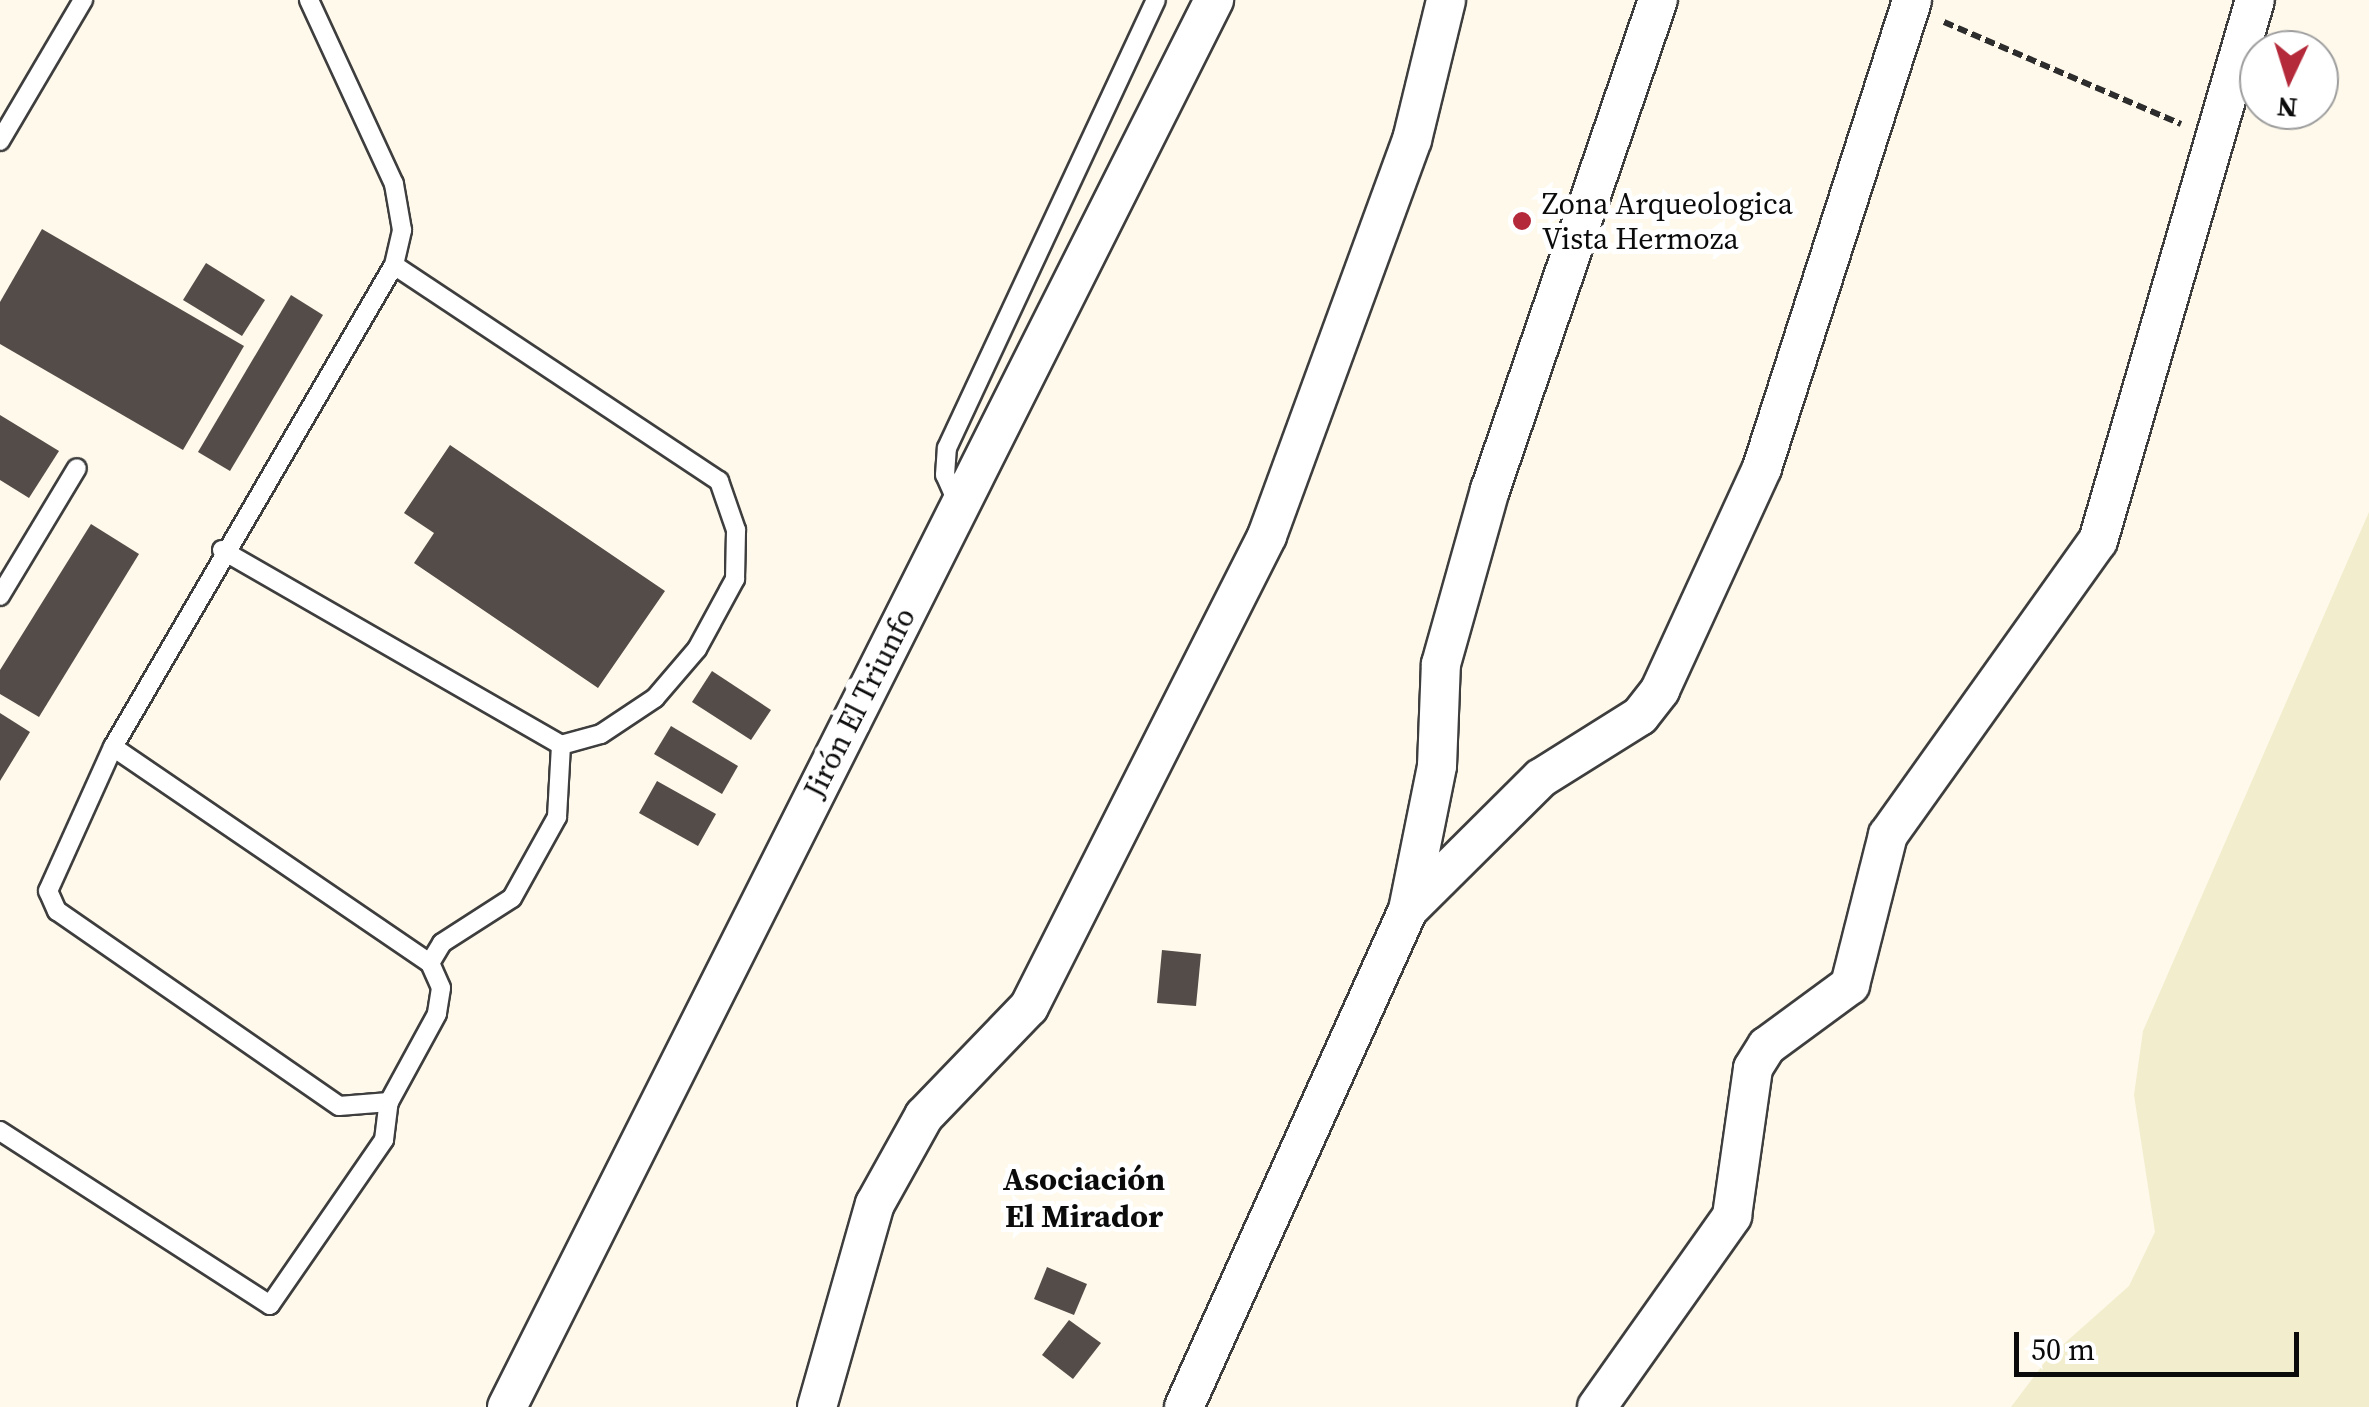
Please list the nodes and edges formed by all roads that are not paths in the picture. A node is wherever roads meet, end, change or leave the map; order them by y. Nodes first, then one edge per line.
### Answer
1 (83, 0) edge
2 (308, 0) edge
3 (1156, 0) edge
4 (1214, 0) edge
5 (1446, 0) edge
6 (1658, 0) edge
7 (2254, 0) edge
8 (1911, 4) edge
9 (0, 141) edge
10 (394, 264) junction
11 (77, 468) dead end
12 (959, 507) junction
13 (222, 550) junction
14 (2, 590) edge
15 (560, 745) junction
16 (113, 747) junction
17 (1408, 910) junction
18 (430, 963) junction
19 (389, 1102) junction
20 (0, 1131) edge
21 (507, 1407) edge
22 (816, 1407) edge
23 (1184, 1407) edge
24 (1596, 1407) edge

1 - 9 lane
2 - 10 lane
3 - 12 lane
4 - 12 street, Jirón El Triunfo
5 - 22 street
6 - 17 street
7 - 24 street
8 - 17 street
10 - 13 lane
10 - 15 lane
11 - 14 lane
12 - 21 street, Jirón El Triunfo
13 - 15 lane
13 - 16 lane
15 - 18 lane
16 - 18 lane
16 - 19 lane
17 - 23 street
18 - 19 lane
19 - 20 lane

